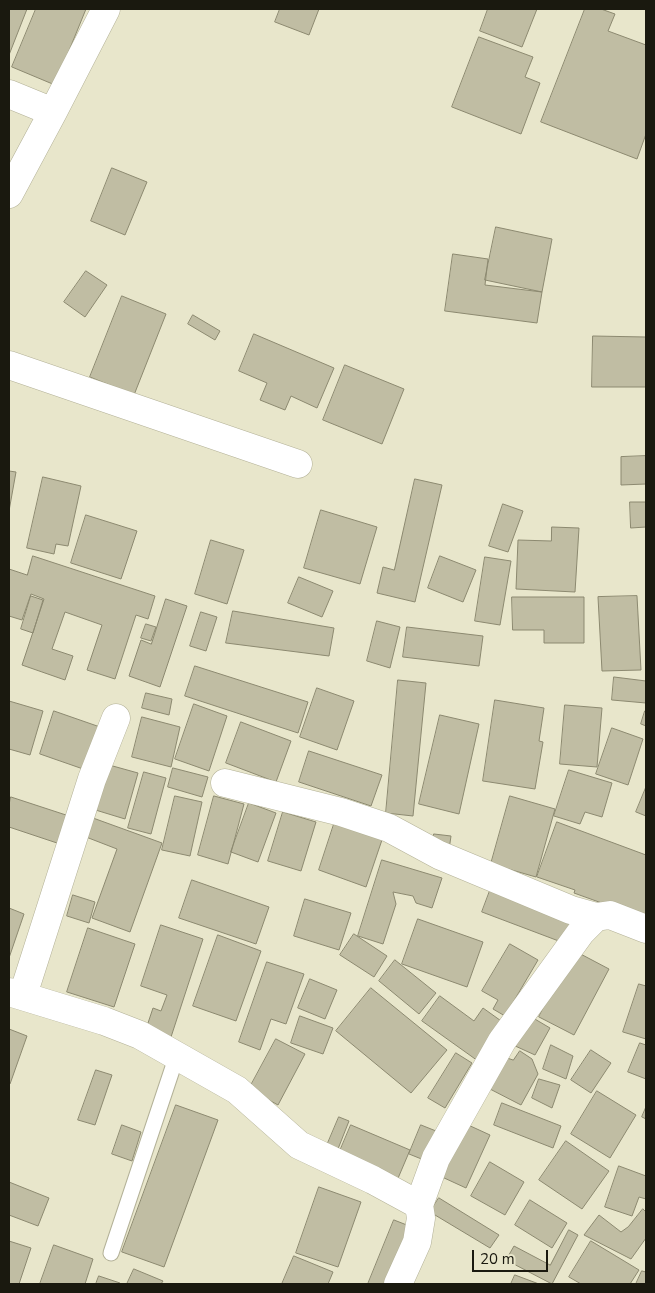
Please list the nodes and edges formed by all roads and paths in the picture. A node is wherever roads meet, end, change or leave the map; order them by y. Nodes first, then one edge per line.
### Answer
1 (106, 9) edge
2 (9, 94) edge
3 (53, 112) junction
4 (9, 194) edge
5 (9, 365) edge
6 (298, 464) dead end
7 (116, 718) dead end
8 (225, 782) dead end
9 (596, 917) junction
10 (646, 929) edge
11 (16, 994) edge
12 (177, 1055) junction
13 (419, 1205) junction
14 (111, 1253) dead end
15 (398, 1284) edge

1 - 3 street
2 - 3 street
3 - 4 street
5 - 6 street
7 - 11 street
8 - 9 street
9 - 10 street
9 - 13 street
11 - 12 street
12 - 13 street
12 - 14 lane
13 - 15 street

